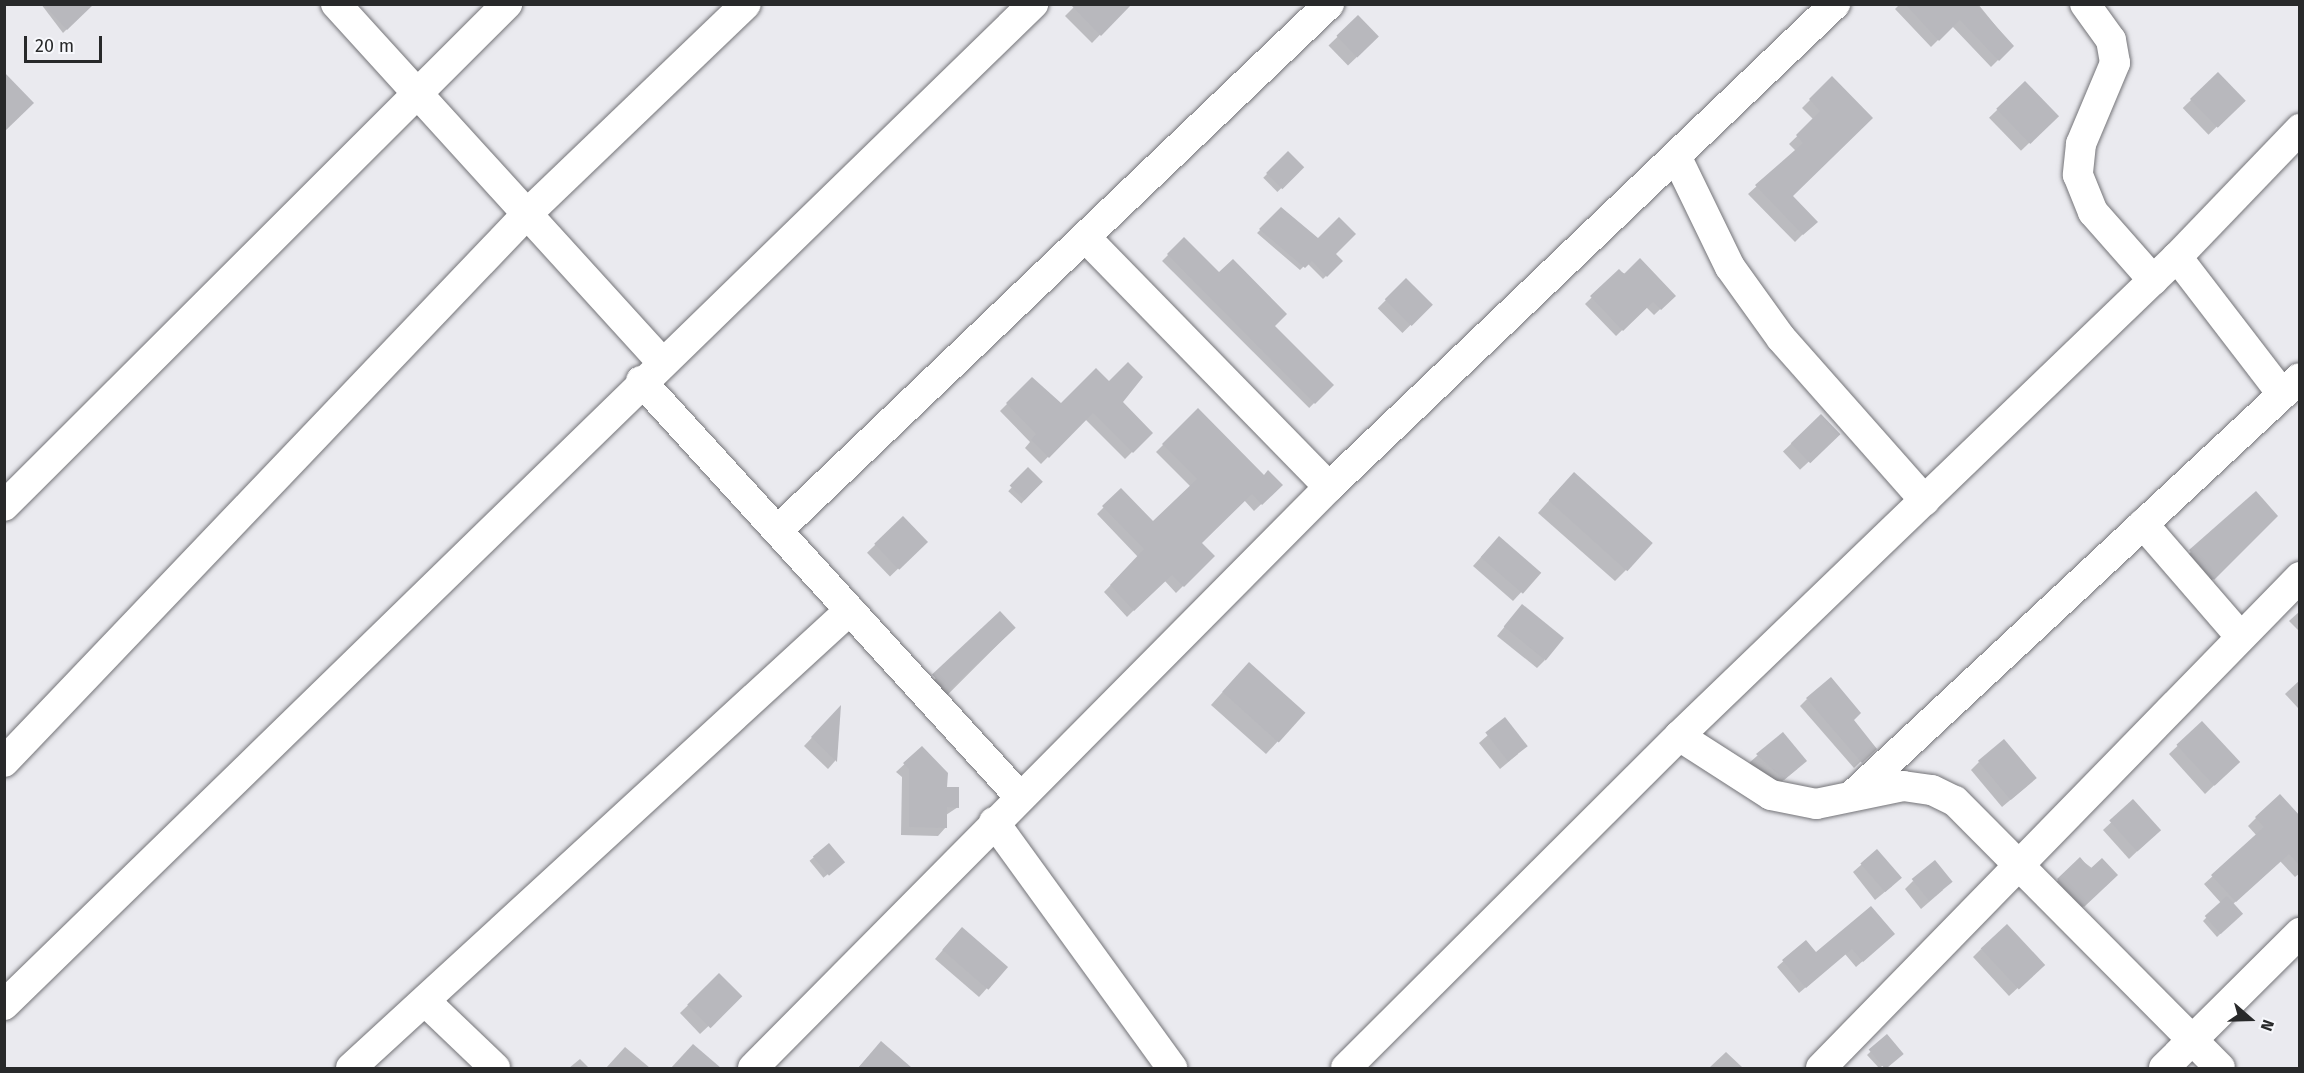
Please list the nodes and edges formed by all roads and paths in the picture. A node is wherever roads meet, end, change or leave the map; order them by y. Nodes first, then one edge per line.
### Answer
1 (336, 4) edge
2 (507, 4) edge
3 (746, 4) edge
4 (1034, 4) edge
5 (1329, 4) edge
6 (1835, 4) edge
7 (2085, 4) edge
8 (420, 95) junction
9 (2300, 129) edge
10 (1676, 156) junction
11 (527, 214) junction
12 (1085, 237) junction
13 (2177, 257) junction
14 (2153, 280) junction
15 (651, 371) junction
16 (2291, 386) edge
17 (1329, 487) junction
18 (1925, 501) junction
19 (4, 506) edge
20 (2143, 524) junction
21 (778, 530) junction
22 (2300, 577) edge
23 (850, 610) junction
24 (2240, 636) junction
25 (1679, 736) junction
26 (4, 762) edge
27 (1855, 793) junction
28 (1020, 797) junction
29 (994, 822) junction
30 (2022, 863) junction
31 (2300, 933) edge
32 (424, 1001) junction
33 (4, 1005) edge
34 (2192, 1039) junction
35 (351, 1068) edge
36 (495, 1068) edge
37 (753, 1068) edge
38 (1172, 1068) edge
39 (1346, 1068) edge
40 (1821, 1068) edge
41 (2164, 1068) edge
42 (2220, 1068) edge

1 - 8 street
2 - 8 street
3 - 11 street
4 - 15 street
5 - 12 street
6 - 10 street
7 - 14 street
8 - 11 street
8 - 19 street
9 - 13 street
10 - 17 street
10 - 18 street
11 - 15 street
11 - 26 street
12 - 17 street
12 - 21 street
13 - 14 street
13 - 16 street
14 - 18 street
15 - 21 street
15 - 33 street
16 - 20 street
17 - 28 street
18 - 25 street
20 - 24 street
20 - 27 street
21 - 23 street
22 - 24 street
23 - 28 street
23 - 32 street
24 - 30 street
25 - 27 street
25 - 39 street
27 - 30 street
28 - 29 street
29 - 37 street
29 - 38 street
30 - 34 street
30 - 40 street
31 - 34 street
32 - 35 street
32 - 36 street
34 - 41 street
34 - 42 street

